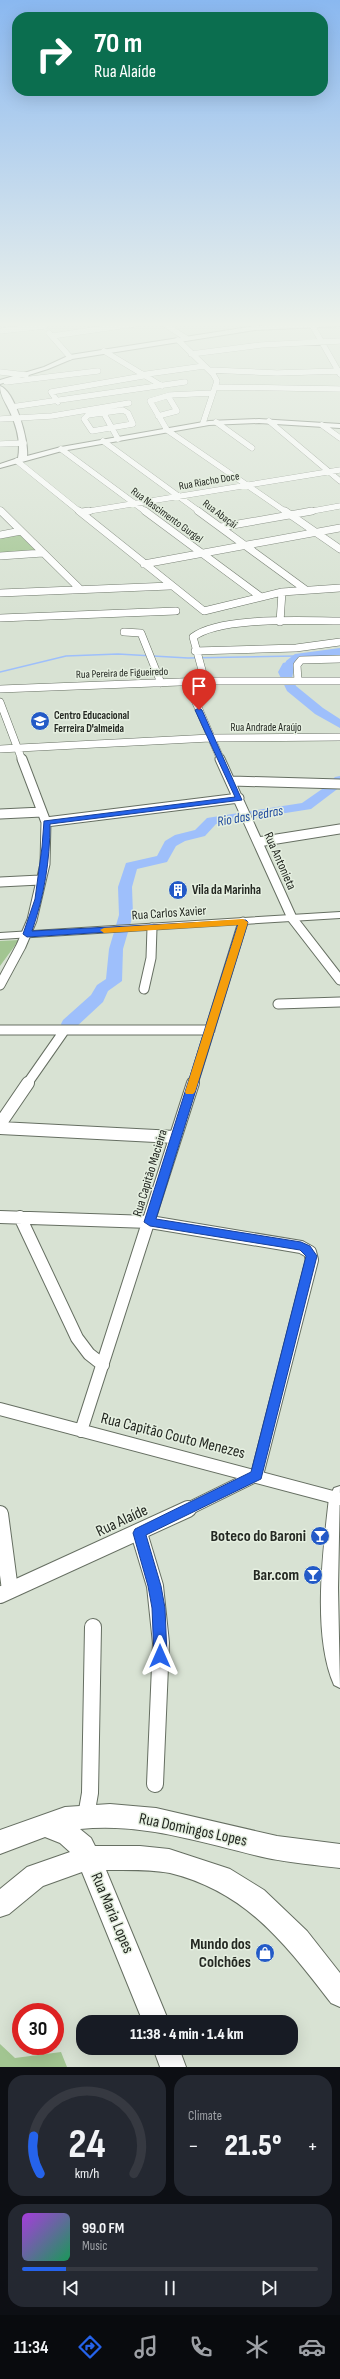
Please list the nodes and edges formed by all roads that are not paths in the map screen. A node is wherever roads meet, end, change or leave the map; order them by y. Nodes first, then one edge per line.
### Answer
1 (17, 418) edge
2 (86, 418) edge
3 (107, 418) edge
4 (130, 418) edge
5 (160, 418) edge
6 (205, 418) edge
7 (269, 421) junction
8 (216, 422) junction
9 (203, 424) junction
10 (322, 425) junction
11 (340, 426) edge
12 (113, 428) junction
13 (167, 430) junction
14 (340, 438) edge
15 (118, 439) junction
16 (103, 442) junction
17 (0, 444) edge
18 (25, 444) junction
19 (252, 448) dead end
20 (61, 449) junction
21 (41, 454) junction
22 (20, 461) junction
23 (0, 466) edge
24 (340, 470) edge
25 (329, 472) junction
26 (340, 481) edge
27 (247, 485) junction
28 (180, 497) junction
29 (135, 504) junction
30 (340, 506) edge
31 (0, 510) edge
32 (82, 512) junction
33 (290, 514) junction
34 (221, 527) junction
35 (340, 528) edge
36 (20, 531) junction
37 (316, 532) junction
38 (0, 535) edge
39 (246, 546) junction
40 (340, 549) edge
41 (43, 553) junction
42 (201, 553) junction
43 (0, 556) edge
44 (144, 564) junction
45 (170, 586) junction
46 (340, 588) edge
47 (80, 589) junction
48 (306, 590) junction
49 (282, 592) junction
50 (0, 593) edge
51 (261, 597) junction
52 (176, 611) dead end
53 (0, 618) edge
54 (340, 621) edge
55 (280, 622) junction
56 (124, 632) dead end
57 (340, 642) edge
58 (196, 655) junction
59 (340, 659) edge
60 (205, 681) junction
61 (296, 681) junction
62 (340, 681) edge
63 (187, 682) junction
64 (161, 683) junction
65 (0, 689) edge
66 (0, 702) edge
67 (340, 737) edge
68 (210, 738) junction
69 (17, 748) junction
70 (0, 749) edge
71 (232, 781) junction
72 (340, 784) edge
73 (239, 798) junction
74 (42, 812) junction
75 (0, 814) edge
76 (46, 822) junction
77 (340, 830) edge
78 (258, 842) junction
79 (40, 880) junction
80 (0, 882) edge
81 (340, 915) edge
82 (292, 918) junction
83 (243, 922) junction
84 (152, 928) junction
85 (27, 934) junction
86 (0, 936) edge
87 (340, 980) edge
88 (0, 985) edge
89 (144, 989) dead end
90 (340, 1002) edge
91 (278, 1004) dead end
92 (0, 1030) edge
93 (210, 1030) junction
94 (64, 1031) junction
95 (3, 1115) edge
96 (0, 1124) edge
97 (0, 1128) edge
98 (175, 1137) junction
99 (0, 1217) edge
100 (20, 1217) junction
101 (150, 1222) junction
102 (103, 1365) junction
103 (3, 1412) edge
104 (81, 1430) junction
105 (257, 1475) junction
106 (339, 1497) edge
107 (0, 1514) edge
108 (139, 1533) junction
109 (5, 1593) edge
110 (93, 1627) dead end
111 (340, 1679) edge
112 (155, 1784) dead end
113 (86, 1816) junction
114 (45, 1825) junction
115 (0, 1842) edge
116 (340, 1856) edge
117 (88, 1858) junction
118 (36, 1876) junction
119 (0, 1891) edge
120 (0, 1905) edge
121 (340, 1994) edge
122 (153, 2015) edge
123 (169, 2055) edge
124 (173, 2067) edge

1 - 18 main road
2 - 12 street
3 - 12 street
4 - 12 street
5 - 13 street
6 - 9 street
7 - 8 main road
7 - 10 main road
7 - 25 street
8 - 9 main road
8 - 19 street
9 - 13 main road
10 - 11 main road
10 - 14 street
12 - 15 street
13 - 15 main road
13 - 27 street
15 - 16 main road
16 - 20 main road
16 - 28 street, Rua Abaçái
17 - 18 street
18 - 21 main road
18 - 22 main road
20 - 21 main road
20 - 29 street, Rua Nascimento Gurgel
21 - 22 main road
22 - 23 main road
22 - 32 street
24 - 25 street, Rua Riacho Doce
25 - 26 street
25 - 27 street, Rua Riacho Doce
27 - 28 street, Rua Riacho Doce
27 - 33 street
28 - 29 street, Rua Riacho Doce
28 - 34 street, Rua Abaçái
29 - 32 street, Rua Riacho Doce
29 - 42 street, Rua Nascimento Gurgel
30 - 33 street
31 - 36 street
32 - 44 street
33 - 34 street
33 - 37 street
34 - 39 street, Rua Abaçái
35 - 37 street
36 - 38 street
36 - 41 street
37 - 39 street
37 - 40 street
39 - 42 street
39 - 48 street, Rua Abaçái
41 - 43 street
41 - 47 street
42 - 44 street
42 - 51 street, Rua Nascimento Gurgel
44 - 45 street
45 - 47 street
45 - 51 street
46 - 48 street
47 - 50 street
48 - 49 street
49 - 51 street
49 - 55 street
52 - 53 street
54 - 55 street
55 - 58 street
56 - 64 street
57 - 58 street
58 - 60 street
59 - 61 street
60 - 61 street, Rua Pereira de Figueiredo
60 - 63 street, Rua Pereira de Figueiredo
61 - 62 street, Rua Pereira de Figueiredo
63 - 64 street, Rua Pereira de Figueiredo
63 - 68 street, Rua Antonieta
64 - 65 street, Rua Pereira de Figueiredo
66 - 69 street
67 - 68 street, Rua Andrade Araújo
68 - 69 street, Rua Andrade Araújo
68 - 71 street, Rua Antonieta
69 - 70 street, Rua Andrade Araújo
69 - 74 street
71 - 72 street
71 - 73 street, Rua Antonieta
73 - 76 street
73 - 78 street, Rua Antonieta
74 - 75 street
74 - 76 street
76 - 79 street
77 - 78 street
78 - 82 street, Rua Antonieta
79 - 80 street
79 - 85 street
81 - 82 street, Rua Carlos Xavier
82 - 83 street, Rua Carlos Xavier
82 - 87 street, Rua Antonieta
83 - 84 street, Rua Carlos Xavier
83 - 93 street, Rua Capitão Macieira
84 - 85 street, Rua Carlos Xavier
84 - 89 street
85 - 86 street, Rua Carlos Xavier
85 - 88 street
90 - 91 street
92 - 94 street
93 - 94 street
93 - 98 street, Rua Capitão Macieira
94 - 95 street
95 - 96 street
97 - 98 street
98 - 101 street, Rua Capitão Macieira
99 - 100 street
100 - 101 street
100 - 102 street
101 - 102 street, Rua Capitão Macieira
101 - 105 street
102 - 104 street, Rua Capitão Macieira
103 - 104 street, Rua Capitão Couto Menezes
104 - 105 street, Rua Capitão Couto Menezes
105 - 106 street, Rua Capitão Couto Menezes
105 - 108 street, Rua Alaíde
106 - 111 street
107 - 109 street
108 - 109 street, Rua Alaíde
108 - 112 street
110 - 113 street
113 - 114 main road, Rua Domingos Lopes
113 - 116 main road, Rua Domingos Lopes
114 - 115 main road, Rua Domingos Lopes
114 - 117 main road, Rua Maria Lopes
117 - 118 main road
117 - 121 main road
117 - 122 main road, Rua Maria Lopes
118 - 119 main road
118 - 120 main road
123 - 124 main road

